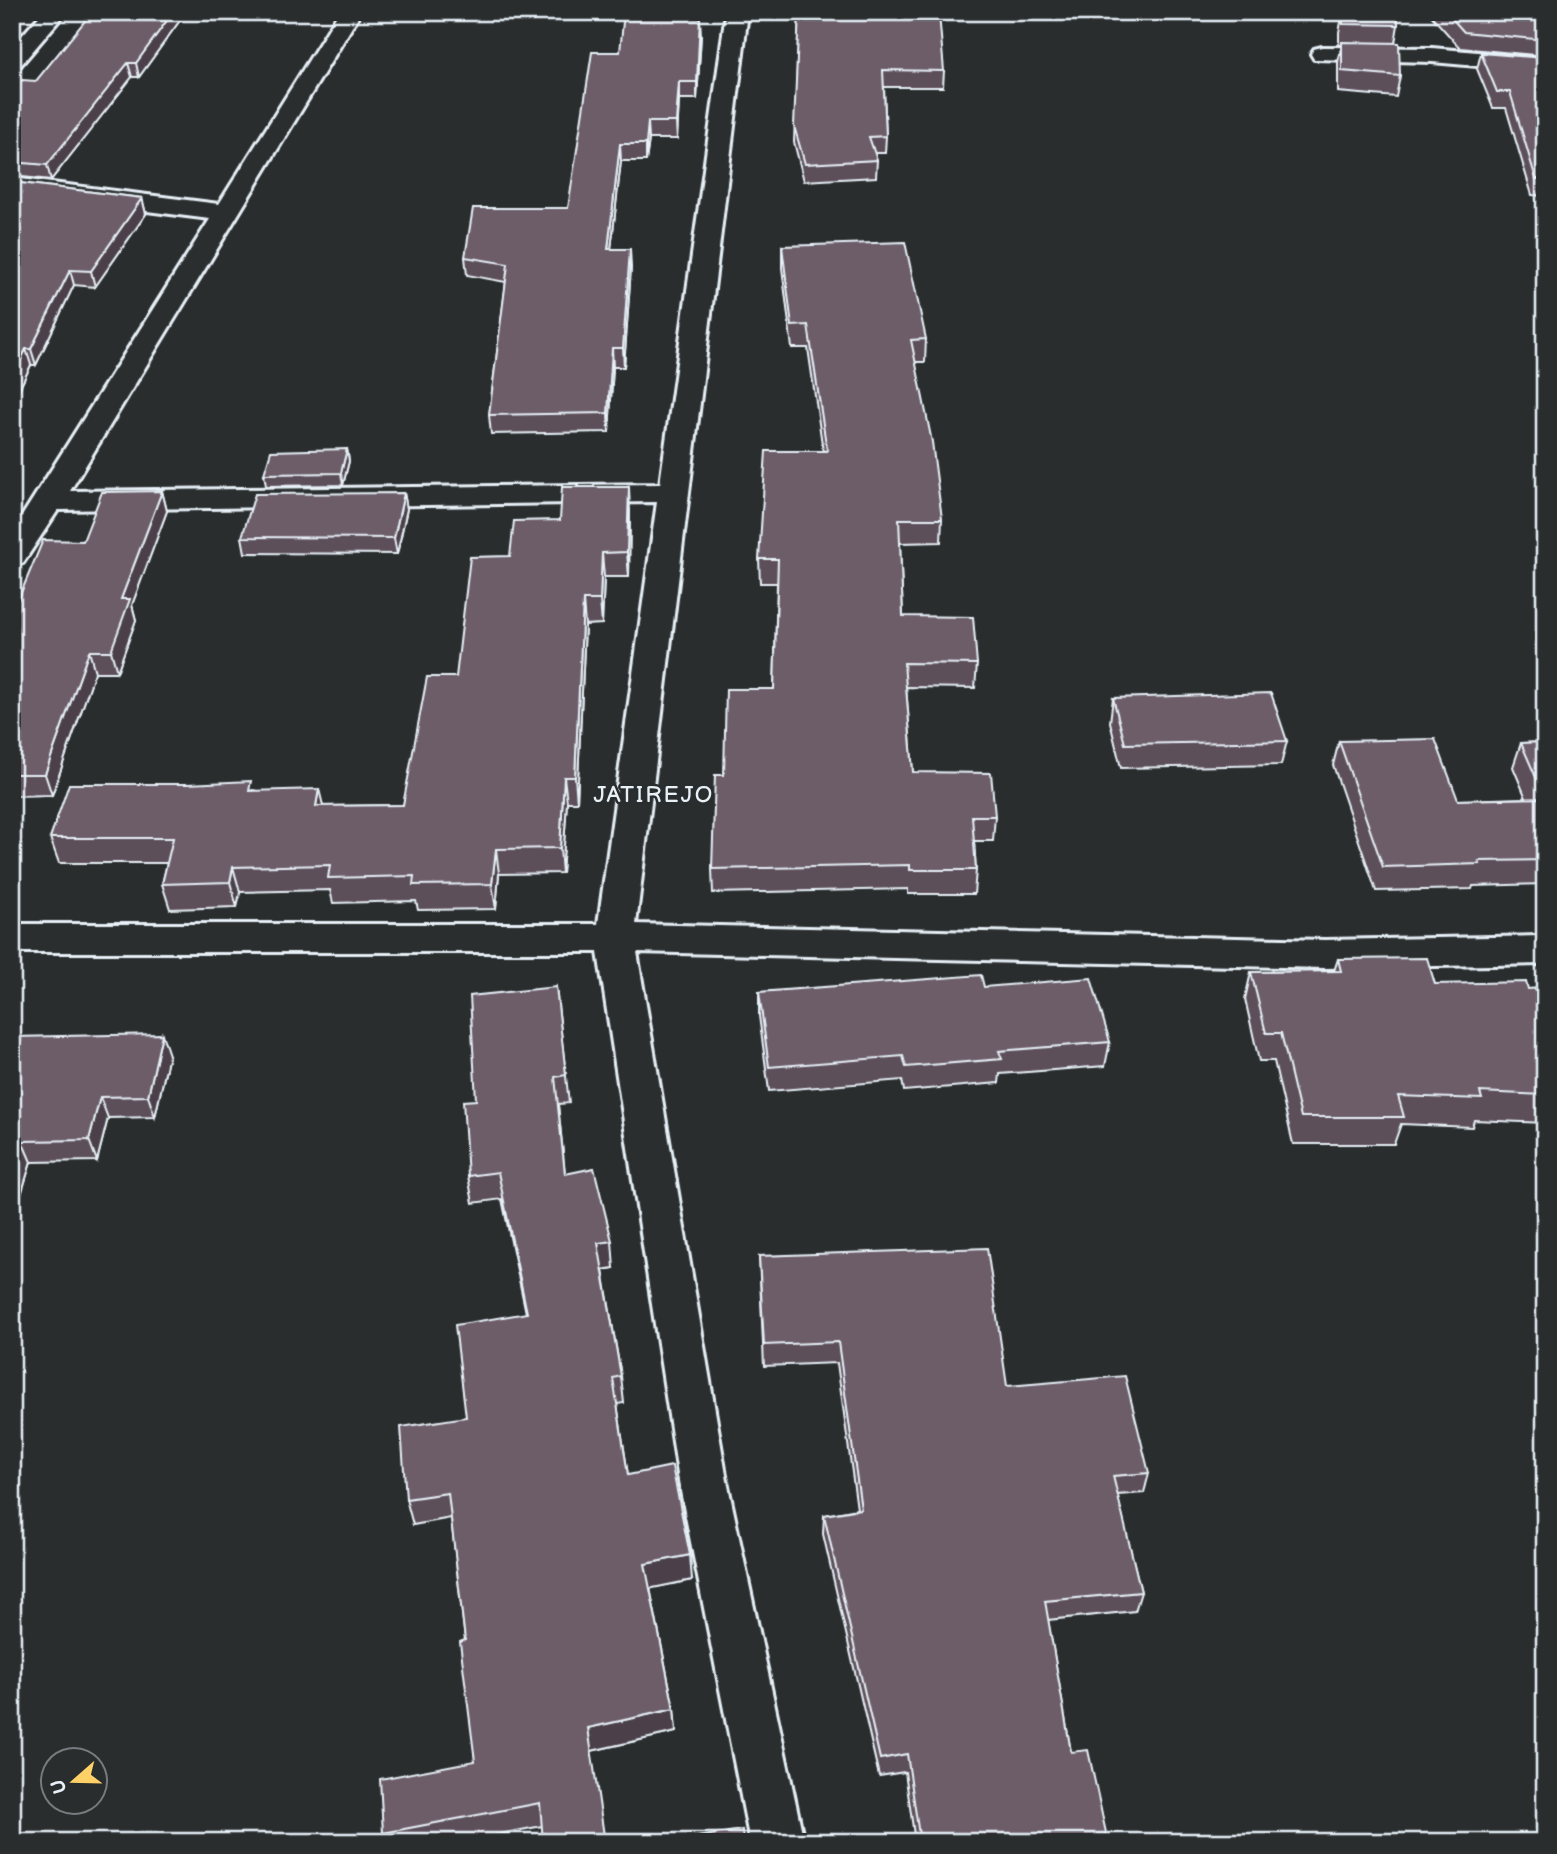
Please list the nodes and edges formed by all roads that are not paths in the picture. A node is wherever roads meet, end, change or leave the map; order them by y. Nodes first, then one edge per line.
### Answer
1 (55, 12) edge
2 (350, 12) edge
3 (737, 12) edge
4 (1322, 54) dead end
5 (12, 61) edge
6 (1545, 65) edge
7 (12, 186) edge
8 (227, 213) junction
9 (674, 494) junction
10 (49, 501) junction
11 (12, 556) edge
12 (12, 938) edge
13 (615, 938) junction
14 (1545, 950) edge
15 (777, 1842) edge

1 - 5 street
2 - 8 street
3 - 9 street
4 - 6 street
7 - 8 street
8 - 10 street
9 - 10 street
9 - 13 street
10 - 11 street
12 - 13 street
13 - 14 street
13 - 15 street

